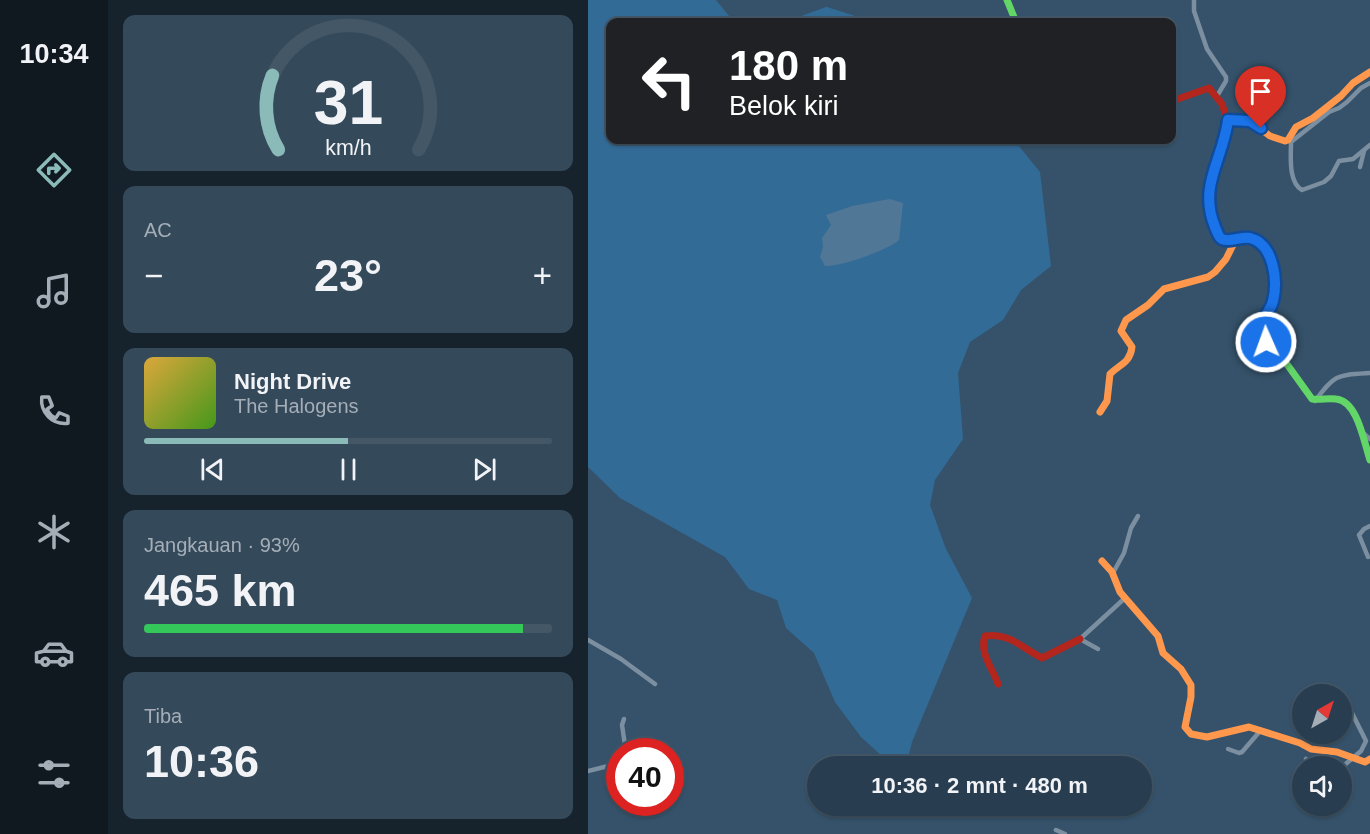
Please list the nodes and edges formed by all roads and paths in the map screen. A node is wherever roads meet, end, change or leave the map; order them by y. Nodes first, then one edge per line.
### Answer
1 (1007, 0) edge
2 (1194, 0) edge
3 (1014, 18) edge
4 (1370, 72) edge
5 (1370, 83) edge
6 (1217, 96) junction
7 (1176, 99) edge
8 (1228, 120) junction
9 (1290, 141) junction
10 (1370, 145) edge
11 (1364, 151) junction
12 (1360, 167) dead end
13 (1236, 238) junction
14 (1370, 373) edge
15 (1315, 400) junction
16 (1100, 412) dead end
17 (1361, 431) junction
18 (1370, 439) edge
19 (1370, 460) edge
20 (1138, 516) dead end
21 (1370, 526) edge
22 (1368, 557) dead end
23 (1102, 561) dead end
24 (1113, 573) junction
25 (1125, 598) junction
26 (1080, 639) junction
27 (588, 640) edge
28 (1098, 649) dead end
29 (655, 684) dead end
30 (998, 684) dead end
31 (1352, 713) dead end
32 (624, 719) dead end
33 (1261, 730) junction
34 (624, 738) edge
35 (1228, 749) dead end
36 (1354, 759) junction
37 (1370, 759) edge
38 (606, 766) edge
39 (588, 771) edge
40 (1056, 830) dead end
41 (1065, 834) edge

1 - 3 street
2 - 6 street
4 - 9 street
5 - 9 street
6 - 7 street
6 - 8 street
8 - 9 street
8 - 13 street
9 - 11 street
10 - 11 street
11 - 12 street
13 - 15 street
13 - 16 street
14 - 15 street
15 - 17 street
17 - 18 street
17 - 19 street
20 - 24 street
21 - 22 street
23 - 24 street
24 - 25 street
25 - 26 street
25 - 33 street
26 - 28 street
26 - 30 street
27 - 29 street
31 - 36 street
32 - 34 street
33 - 35 street
33 - 36 street
36 - 37 street
38 - 39 street
40 - 41 street

